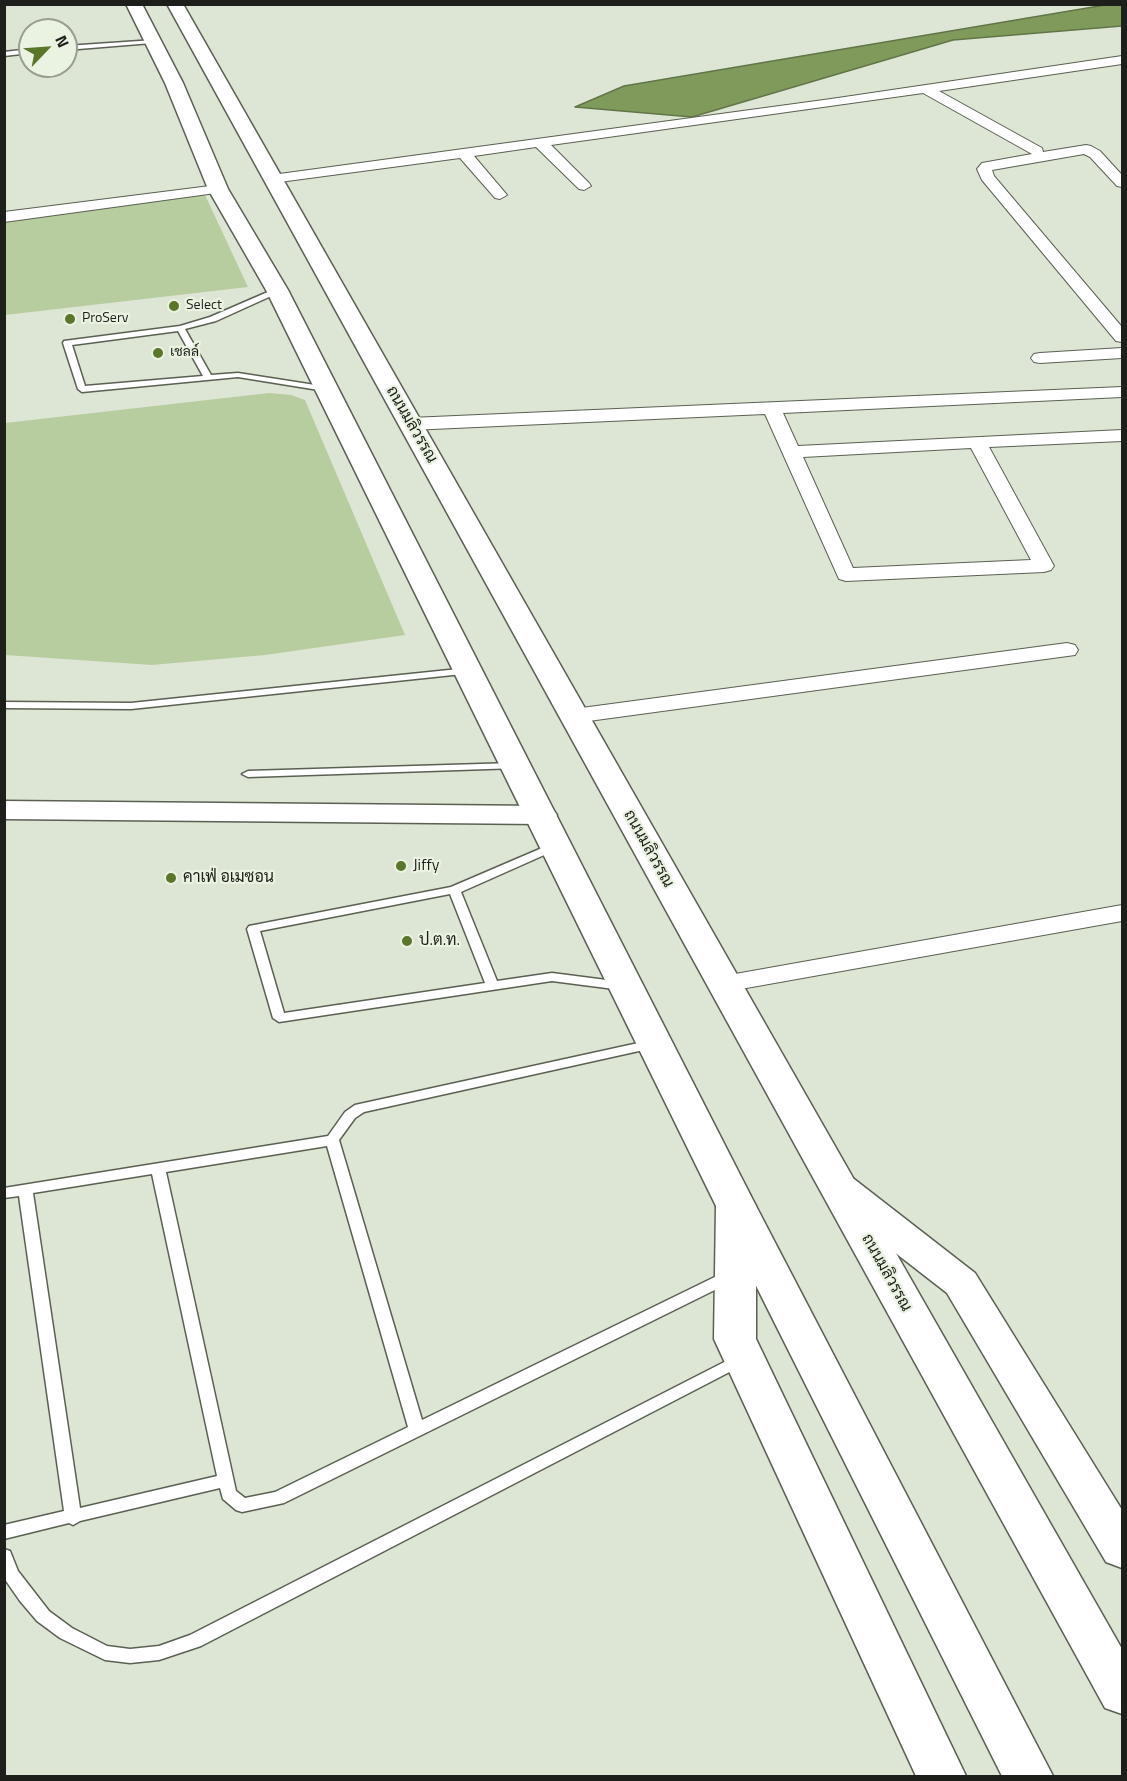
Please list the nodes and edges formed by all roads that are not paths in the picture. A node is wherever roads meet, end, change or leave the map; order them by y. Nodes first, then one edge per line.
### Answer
1 (134, 4) edge
2 (174, 4) edge
3 (152, 41) junction
4 (78, 47) edge
5 (1122, 60) edge
6 (925, 89) junction
7 (539, 142) junction
8 (1037, 151) dead end
9 (463, 152) junction
10 (272, 179) junction
11 (1122, 183) edge
12 (584, 186) dead end
13 (218, 189) junction
14 (500, 195) dead end
15 (4, 217) edge
16 (277, 290) junction
17 (180, 328) junction
18 (1122, 337) edge
19 (1122, 353) edge
20 (1040, 358) dead end
21 (208, 378) junction
22 (328, 390) junction
23 (1122, 392) edge
24 (772, 409) junction
25 (410, 424) junction
26 (1122, 435) edge
27 (978, 444) junction
28 (790, 452) junction
29 (1067, 650) dead end
30 (468, 671) junction
31 (4, 705) edge
32 (574, 716) junction
33 (516, 766) junction
34 (248, 774) dead end
35 (4, 810) edge
36 (541, 815) junction
37 (556, 846) junction
38 (454, 890) junction
39 (1122, 913) edge
40 (724, 984) junction
41 (492, 985) junction
42 (626, 987) junction
43 (654, 1043) junction
44 (332, 1140) junction
45 (158, 1168) junction
46 (838, 1188) junction
47 (25, 1190) junction
48 (4, 1193) edge
49 (736, 1206) junction
50 (736, 1273) junction
51 (744, 1358) junction
52 (417, 1429) junction
53 (226, 1480) junction
54 (73, 1518) junction
55 (4, 1532) edge
56 (1122, 1550) edge
57 (4, 1556) edge
58 (1122, 1693) edge
59 (940, 1776) edge
60 (1028, 1776) edge

1 - 3 main road
2 - 10 main road, ถนนมลิวรรณ
3 - 4 lane
3 - 13 main road
5 - 6 street
6 - 7 street
6 - 8 street
7 - 9 street
7 - 12 street
9 - 10 street
9 - 14 street
10 - 25 main road, ถนนมลิวรรณ
11 - 18 street
13 - 15 street
13 - 16 main road
16 - 17 lane
16 - 22 main road
17 - 21 lane
17 - 21 lane
19 - 20 street
21 - 22 lane
22 - 30 main road
23 - 24 street
24 - 25 street
24 - 28 street
25 - 32 main road, ถนนมลิวรรณ
26 - 27 street
27 - 28 street
27 - 28 street
29 - 32 street
30 - 31 lane
30 - 33 main road
32 - 40 main road, ถนนมลิวรรณ
33 - 34 lane
33 - 36 main road
35 - 36 main road
36 - 37 main road
37 - 38 lane
37 - 42 main road
38 - 41 lane
38 - 41 lane
39 - 40 street
40 - 46 main road, ถนนมลิวรรณ
41 - 42 lane
42 - 43 main road
43 - 44 lane
43 - 49 main road
44 - 45 lane
44 - 52 lane
45 - 47 lane
45 - 53 lane
46 - 56 main road
46 - 58 main road, ถนนมลิวรรณ
47 - 48 lane
47 - 54 lane
49 - 50 main road
49 - 60 main road
50 - 51 main road
50 - 52 lane
51 - 57 lane
51 - 59 main road
52 - 53 lane
53 - 54 lane
54 - 55 lane

